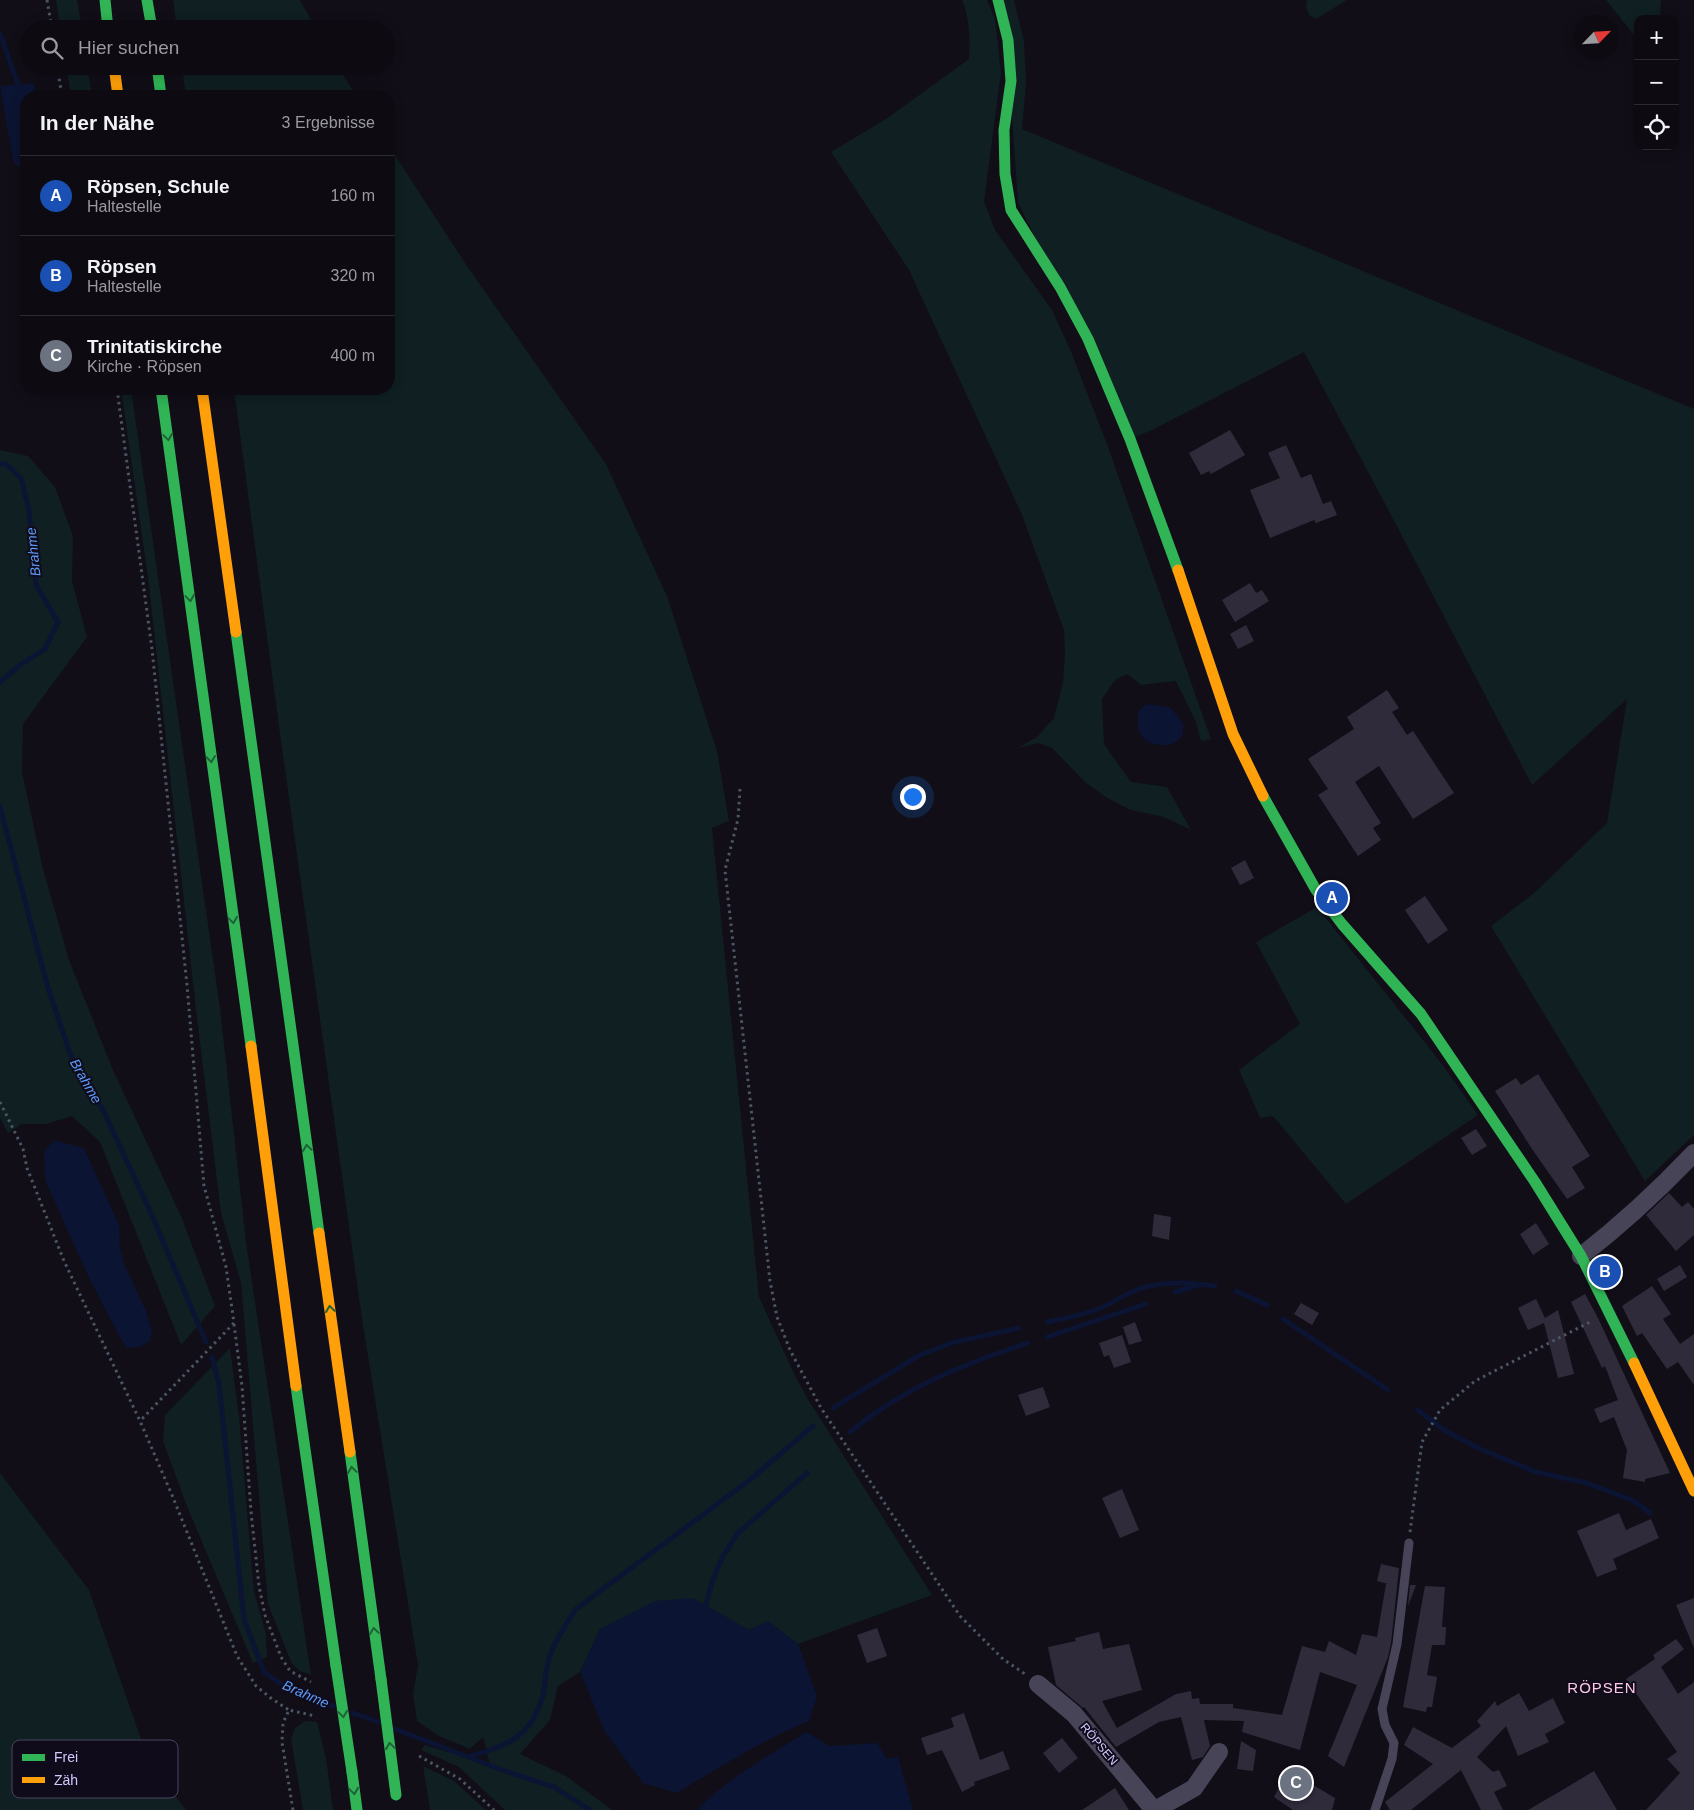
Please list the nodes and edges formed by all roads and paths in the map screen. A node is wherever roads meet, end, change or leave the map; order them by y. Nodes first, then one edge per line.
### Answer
1 (47, 0) edge
2 (105, 0) edge
3 (147, 0) edge
4 (998, 0) edge
5 (50, 20) edge
6 (107, 20) edge
7 (150, 20) edge
8 (58, 75) edge
9 (115, 75) edge
10 (158, 75) edge
11 (61, 90) edge
12 (117, 90) edge
13 (160, 90) edge
14 (118, 395) edge
15 (162, 395) edge
16 (203, 395) edge
17 (740, 789) dead end
18 (0, 1102) edge
19 (1694, 1152) edge
20 (1581, 1256) junction
21 (1610, 1312) junction
22 (234, 1323) junction
23 (140, 1422) junction
24 (1694, 1492) edge
25 (1409, 1543) joint
26 (310, 1682) dead end
27 (1038, 1684) joint
28 (289, 1710) junction
29 (315, 1716) dead end
30 (1219, 1752) dead end
31 (419, 1756) dead end
32 (293, 1810) edge
33 (357, 1810) edge
34 (399, 1810) edge
35 (494, 1810) edge
36 (1154, 1810) edge
37 (1375, 1810) edge

1 - 5 path
2 - 6 main road
3 - 7 main road
4 - 20 main road
8 - 11 path
9 - 12 main road
10 - 13 main road
14 - 22 path
15 -> 33 main road, bridge
34 -> 16 main road, bridge
17 - 27 path
18 - 23 path
19 - 20 street
20 - 21 main road
21 - 24 main road
21 - 25 path
22 - 23 path
22 - 26 path
23 - 28 path
25 - 37 lane
27 - 36 street, RÖPSEN
28 - 29 path
28 - 32 path
30 - 36 street, RÖPSEN
31 - 35 path

